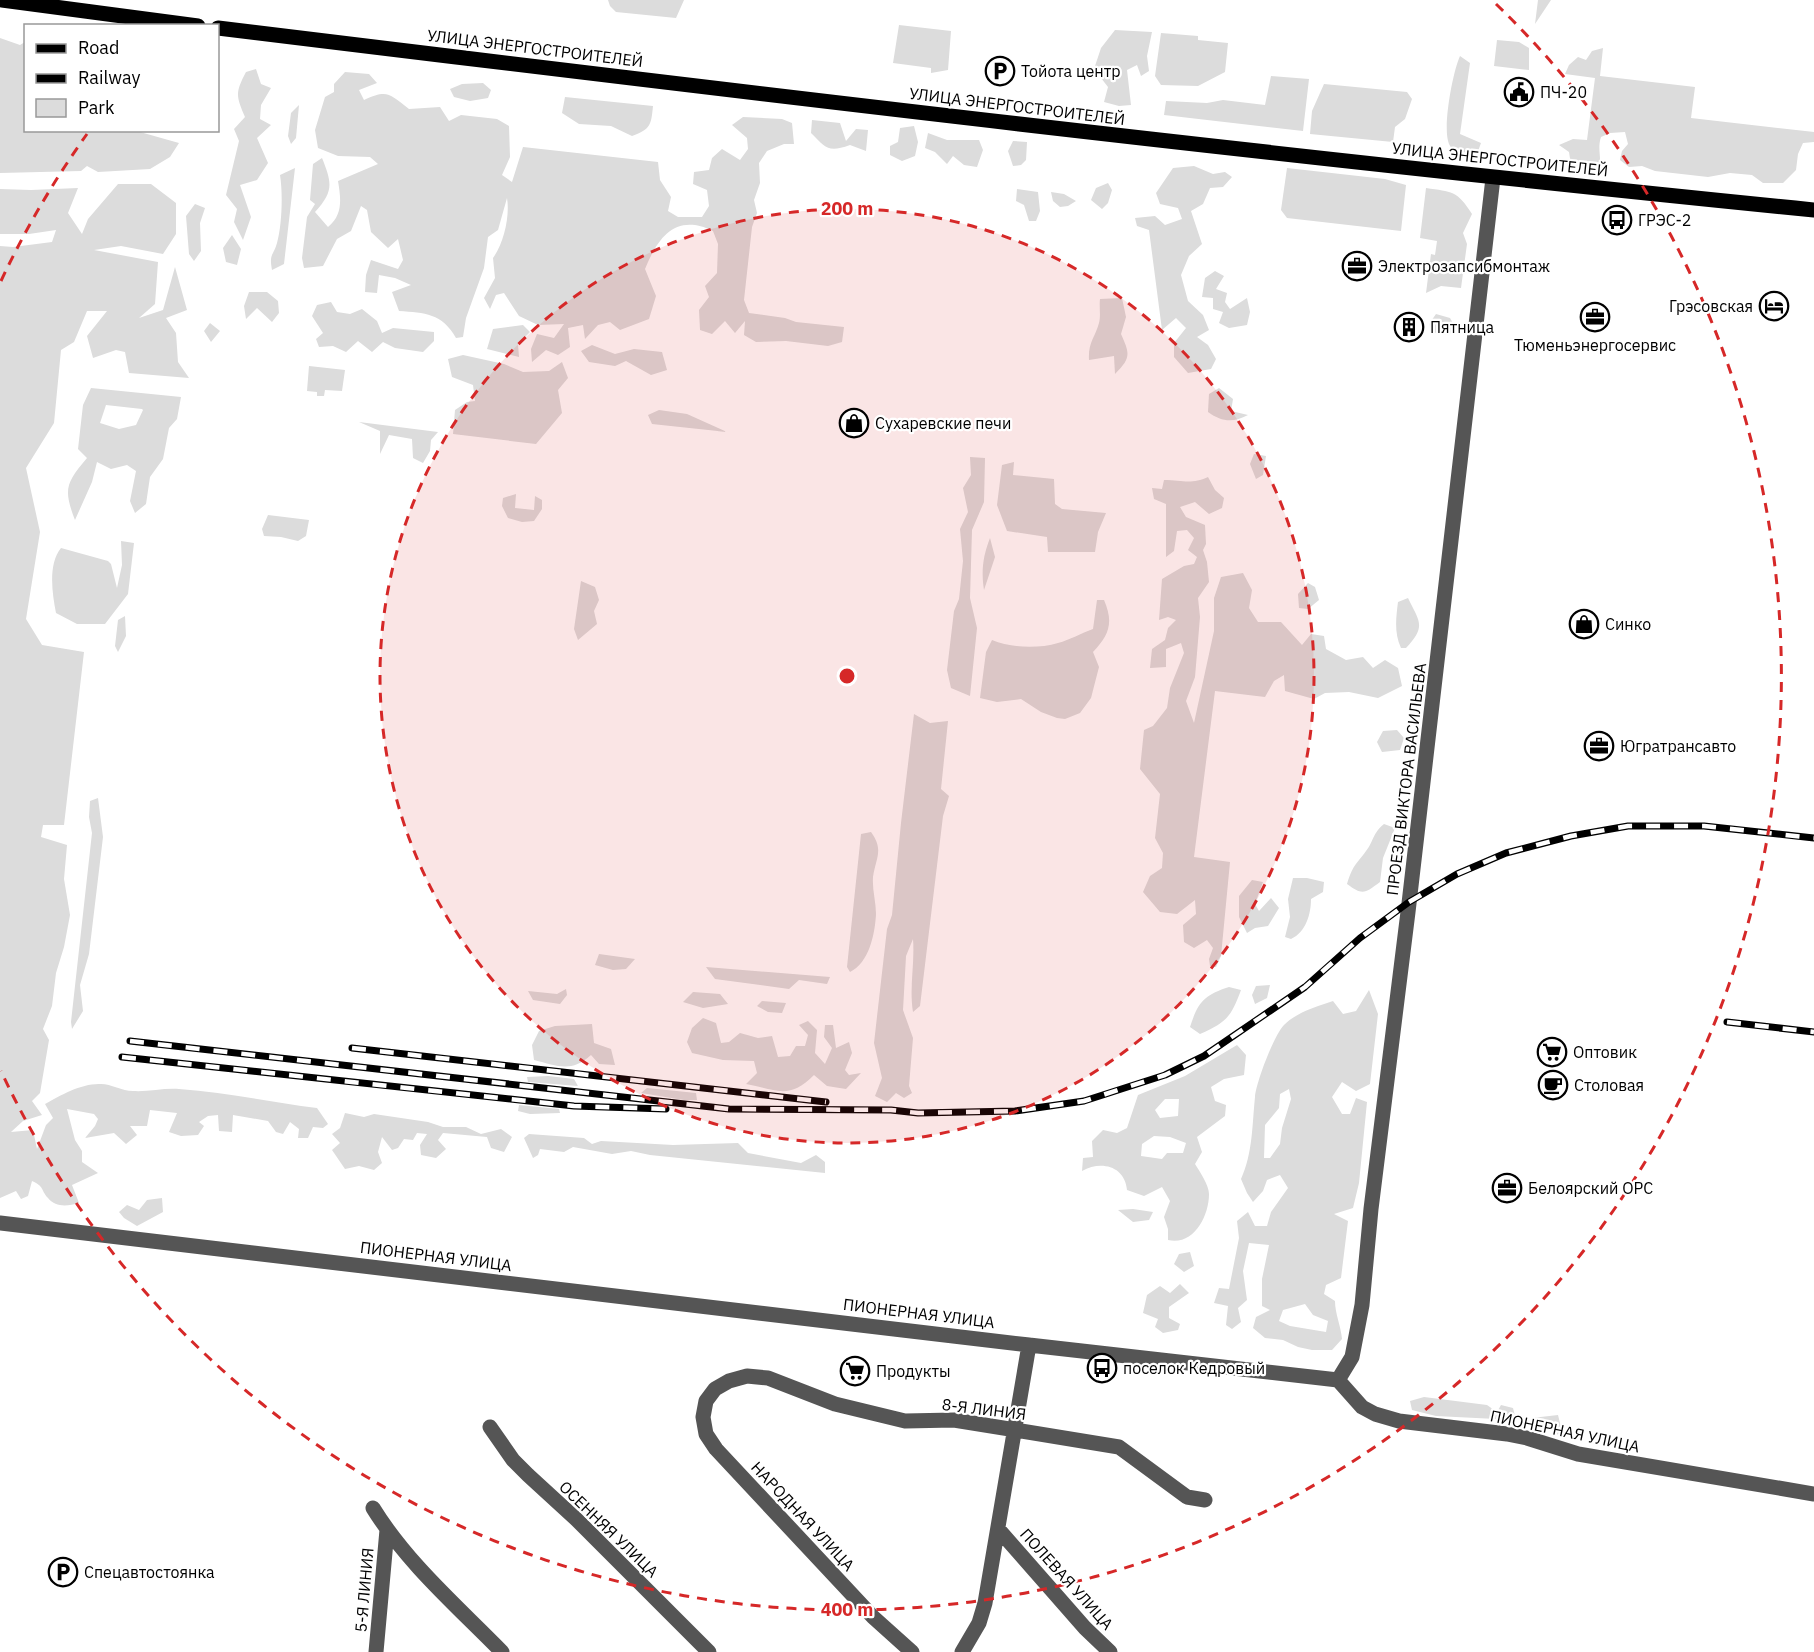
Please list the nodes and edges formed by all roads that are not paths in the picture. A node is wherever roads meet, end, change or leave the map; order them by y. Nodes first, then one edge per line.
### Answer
1 (2, 0) edge
2 (183, 24) edge
3 (219, 28) edge
4 (1492, 178) junction
5 (1814, 210) edge
6 (0, 1223) edge
7 (1029, 1345) junction
8 (1338, 1380) junction
9 (715, 1389) joint
10 (490, 1427) dead end
11 (1015, 1430) junction
12 (1814, 1494) edge
13 (1205, 1500) dead end
14 (373, 1508) dead end
15 (387, 1530) junction
16 (999, 1530) junction
17 (376, 1652) edge
18 (502, 1652) edge
19 (709, 1652) edge
20 (912, 1652) edge
21 (962, 1652) edge
22 (1110, 1652) edge

1 - 2 main road
3 - 4 main road, УЛИЦА ЭНЕРГОСТРОИТЕЛЕЙ
4 - 5 main road, УЛИЦА ЭНЕРГОСТРОИТЕЛЕЙ
4 - 8 street, ПРОЕЗД ВИКТОРА ВАСИЛЬЕВА
6 - 7 street, ПИОНЕРНАЯ УЛИЦА
7 - 8 street, ПИОНЕРНАЯ УЛИЦА
7 - 11 street, ПОЛЕВАЯ УЛИЦА
8 - 12 street, ПИОНЕРНАЯ УЛИЦА
9 - 11 street, 8-Я ЛИНИЯ
9 - 20 street, НАРОДНАЯ УЛИЦА
10 - 19 street, ОСЕННЯЯ УЛИЦА
11 - 13 street, 8-Я ЛИНИЯ
11 - 16 street, ПОЛЕВАЯ УЛИЦА
14 - 15 street
15 - 17 street, 5-Я ЛИНИЯ
15 - 18 street
16 - 21 street, ПОЛЕВАЯ УЛИЦА
16 - 22 street, ПОЛЕВАЯ УЛИЦА

